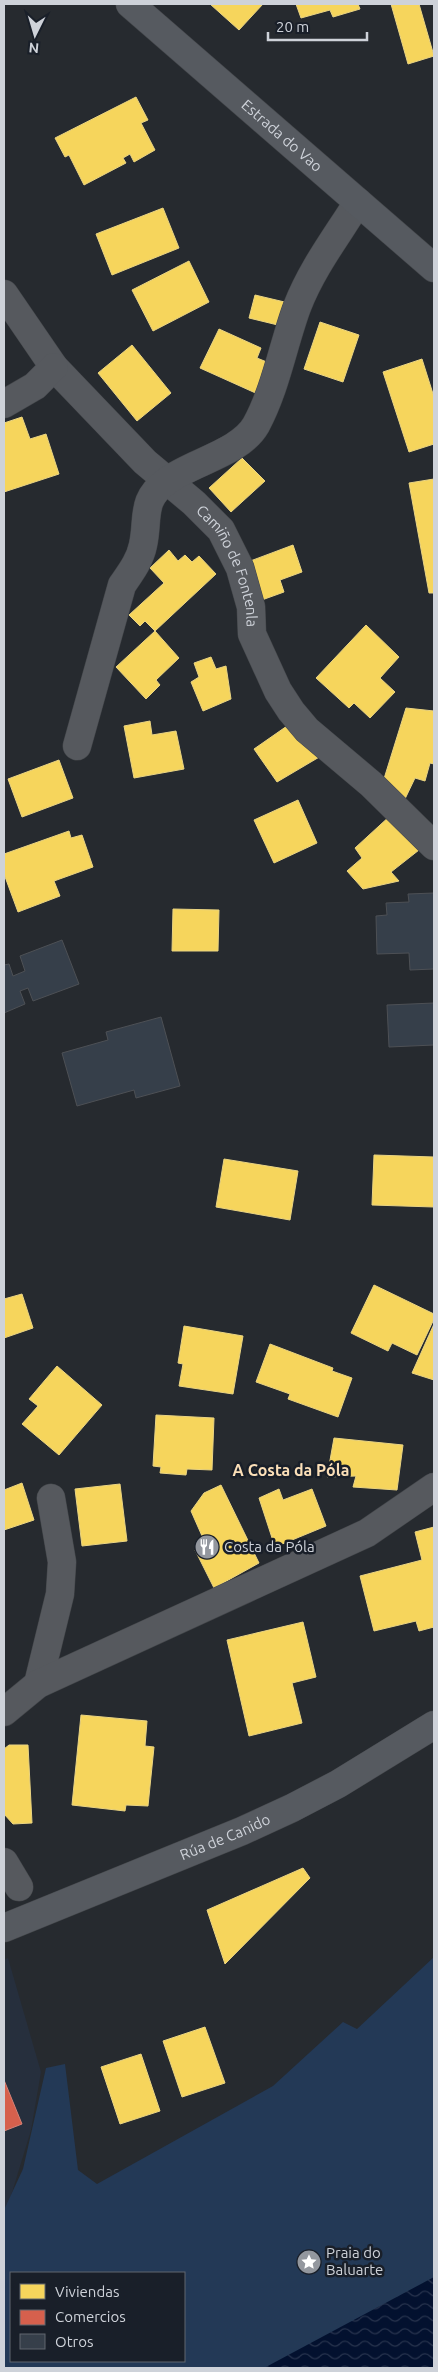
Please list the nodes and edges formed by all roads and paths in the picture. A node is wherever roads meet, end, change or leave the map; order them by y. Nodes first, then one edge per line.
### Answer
1 (130, 4) edge
2 (358, 202) junction
3 (434, 268) edge
4 (4, 294) edge
5 (54, 367) junction
6 (4, 404) edge
7 (167, 480) junction
8 (77, 746) dead end
9 (434, 846) edge
10 (434, 1487) edge
11 (52, 1498) dead end
12 (38, 1684) junction
13 (4, 1712) edge
14 (434, 1725) edge
15 (4, 1862) edge
16 (19, 1887) dead end
17 (4, 1928) edge

1 - 2 main road, Estrada do Vao
2 - 3 main road, Estrada do Vao
2 - 7 street
4 - 5 street, Camiño de Fontenla
5 - 6 street
5 - 7 street, Camiño de Fontenla
7 - 8 street
7 - 9 street, Camiño de Fontenla
10 - 12 street
11 - 12 street
12 - 13 street
14 - 17 main road, Rúa de Canido
15 - 16 street

